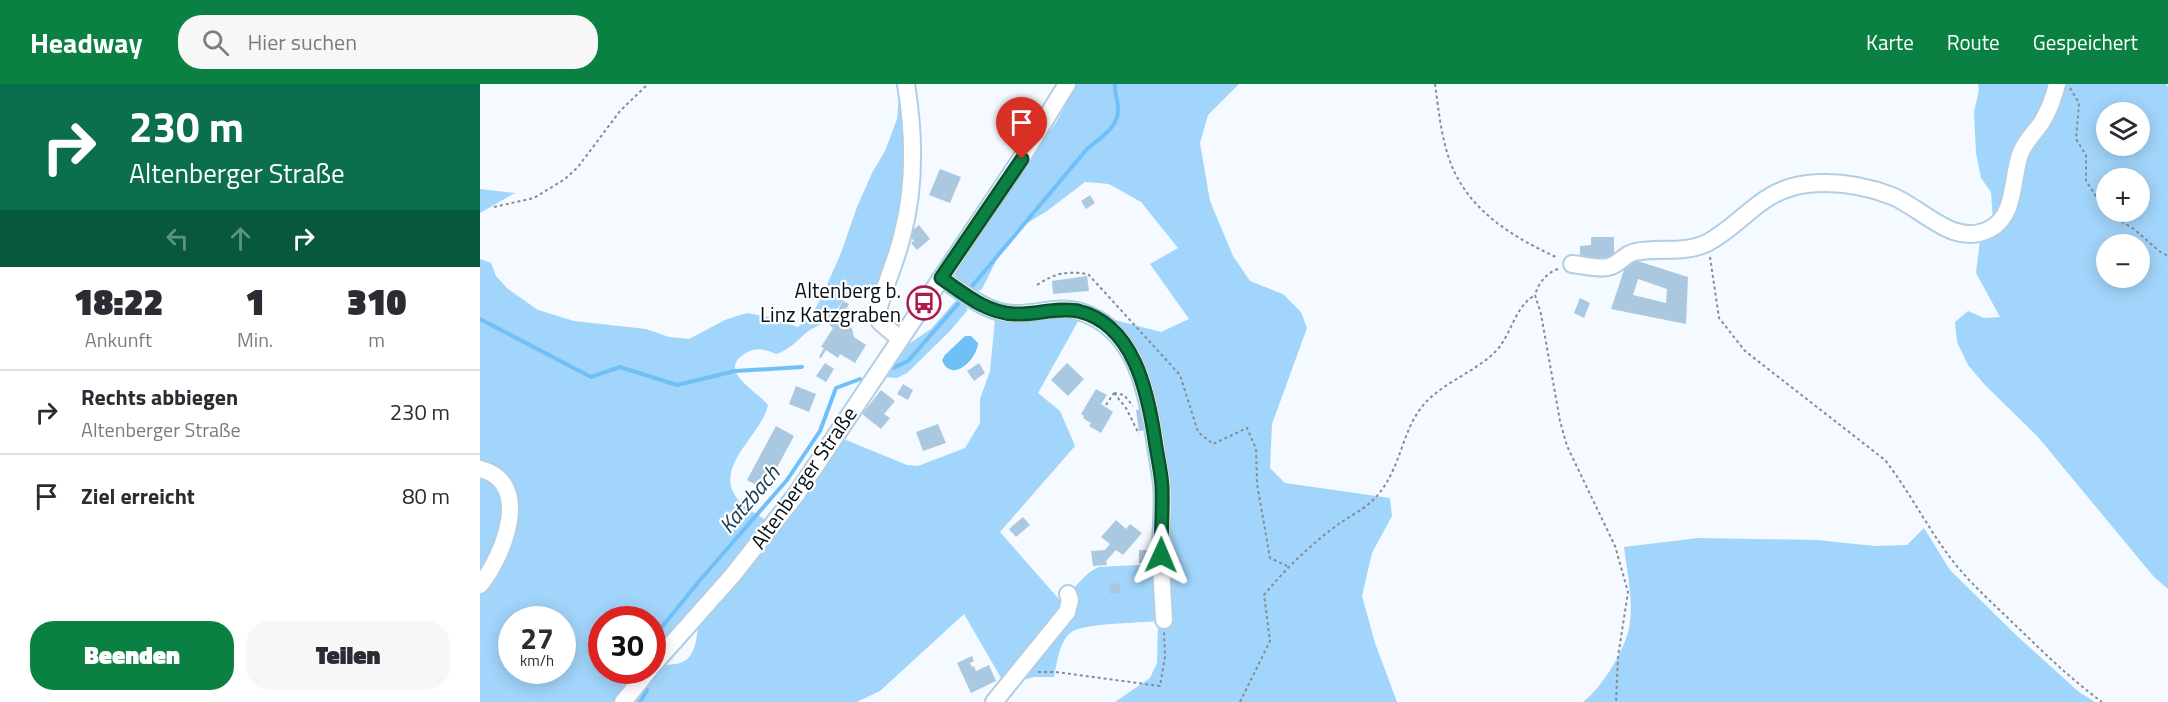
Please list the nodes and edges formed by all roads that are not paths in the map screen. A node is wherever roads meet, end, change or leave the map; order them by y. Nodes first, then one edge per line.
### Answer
1 (906, 84) edge
2 (1067, 84) edge
3 (2057, 84) edge
4 (1572, 264) road end
5 (941, 278) junction
6 (900, 339) junction
7 (480, 469) edge
8 (480, 585) edge
9 (1068, 594) dead end
10 (1164, 620) road end
11 (666, 650) edge
12 (638, 684) edge
13 (623, 702) edge
14 (994, 702) edge

1 - 6 street
2 - 5 street, Altenberger Straße
3 - 4 street
5 - 6 street, Altenberger Straße
5 - 10 street
6 - 11 street, Altenberger Straße
7 - 8 street
9 - 14 street
12 - 13 street

